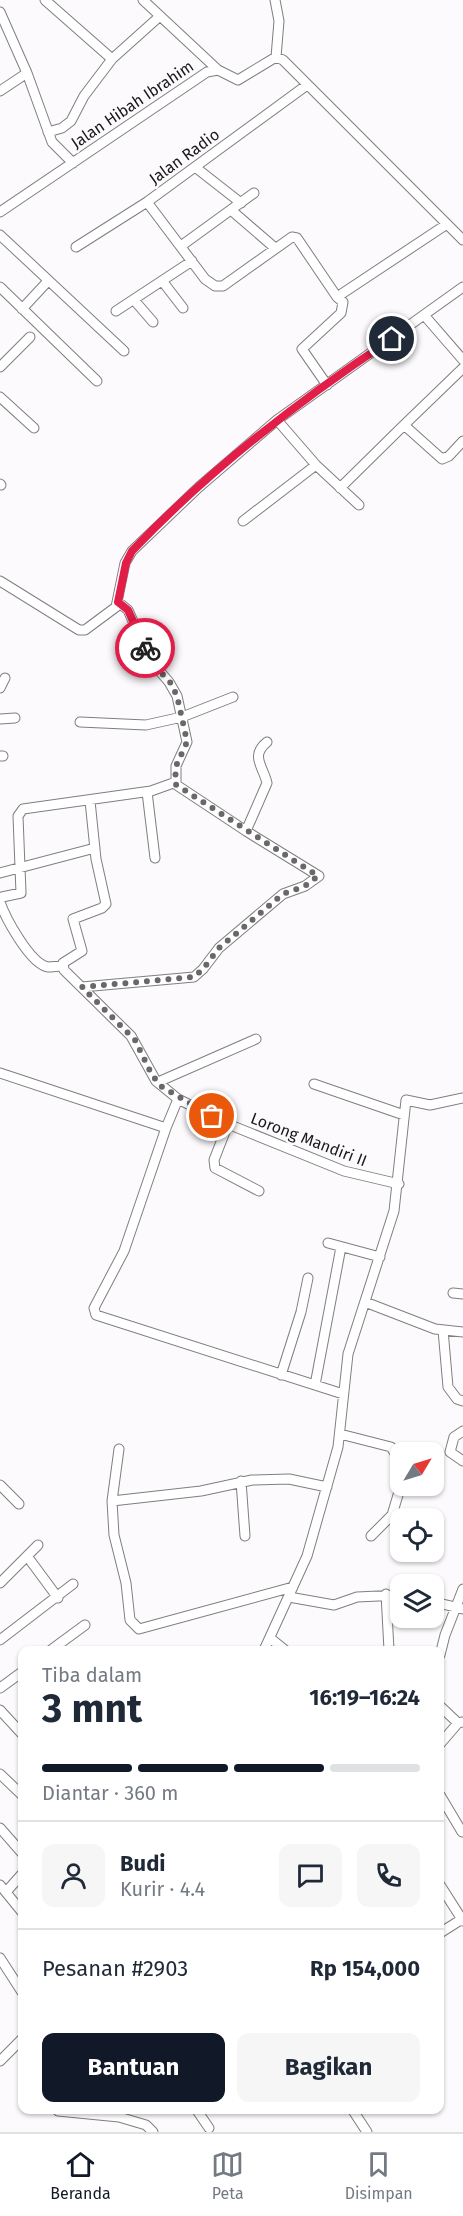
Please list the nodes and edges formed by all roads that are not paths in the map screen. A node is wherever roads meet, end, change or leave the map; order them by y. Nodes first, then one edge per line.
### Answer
1 (45, 0) edge
2 (143, 0) edge
3 (275, 0) edge
4 (0, 12) edge
5 (160, 16) junction
6 (9, 32) junction
7 (0, 39) edge
8 (276, 57) junction
9 (112, 59) junction
10 (218, 69) junction
11 (27, 74) junction
12 (307, 85) junction
13 (0, 92) edge
14 (48, 132) junction
15 (72, 163) junction
16 (195, 167) junction
17 (254, 193) dead end
18 (147, 202) junction
19 (241, 203) junction
20 (231, 210) junction
21 (1, 211) edge
22 (447, 224) junction
23 (0, 235) edge
24 (463, 240) edge
25 (181, 246) junction
26 (76, 247) dead end
27 (274, 248) junction
28 (192, 261) junction
29 (48, 280) junction
30 (163, 282) junction
31 (0, 287) edge
32 (463, 287) edge
33 (337, 297) junction
34 (134, 300) junction
35 (183, 308) dead end
36 (22, 309) junction
37 (116, 311) dead end
38 (424, 315) junction
39 (153, 322) dead end
40 (30, 337) dead end
41 (124, 351) dead end
42 (463, 360) edge
43 (0, 367) edge
44 (463, 368) edge
45 (97, 381) dead end
46 (327, 385) junction
47 (0, 397) edge
48 (277, 420) junction
49 (404, 425) junction
50 (34, 428) dead end
51 (463, 441) edge
52 (316, 465) junction
53 (340, 488) junction
54 (359, 505) dead end
55 (243, 521) dead end
56 (0, 581) edge
57 (118, 602) junction
58 (5, 678) dead end
59 (0, 688) edge
60 (233, 697) dead end
61 (182, 717) junction
62 (15, 718) dead end
63 (0, 719) edge
64 (80, 722) dead end
65 (267, 742) dead end
66 (175, 784) junction
67 (147, 792) junction
68 (90, 801) junction
69 (246, 831) junction
70 (94, 848) junction
71 (155, 858) dead end
72 (19, 870) junction
73 (0, 873) edge
74 (0, 901) edge
75 (62, 966) junction
76 (82, 987) junction
77 (256, 1039) dead end
78 (0, 1073) edge
79 (158, 1082) junction
80 (314, 1084) dead end
81 (463, 1098) edge
82 (178, 1099) junction
83 (404, 1115) junction
84 (228, 1124) junction
85 (166, 1128) junction
86 (399, 1184) junction
87 (259, 1191) dead end
88 (328, 1243) dead end
89 (341, 1247) junction
90 (380, 1257) junction
91 (308, 1278) dead end
92 (365, 1302) junction
93 (444, 1330) junction
94 (463, 1332) edge
95 (281, 1374) junction
96 (315, 1385) junction
97 (344, 1394) junction
98 (463, 1401) edge
99 (463, 1431) edge
100 (340, 1434) junction
101 (390, 1447) edge
102 (119, 1449) dead end
103 (463, 1461) edge
104 (241, 1481) junction
105 (0, 1485) edge
106 (327, 1487) junction
107 (398, 1496) edge
108 (112, 1501) junction
109 (19, 1504) dead end
110 (245, 1536) dead end
111 (371, 1536) dead end
112 (38, 1545) dead end
113 (27, 1556) junction
114 (0, 1583) edge
115 (73, 1584) dead end
116 (463, 1589) edge
117 (291, 1592) junction
118 (386, 1594) junction
119 (390, 1595) edge
120 (58, 1598) junction
121 (444, 1604) edge
122 (459, 1608) edge
123 (85, 1625) dead end
124 (270, 1638) junction
125 (0, 1640) edge
126 (56, 1646) edge
127 (266, 1646) edge
128 (280, 1646) edge
129 (389, 1646) edge
130 (444, 1646) edge
131 (18, 1675) edge
132 (0, 1688) edge
133 (444, 1709) edge
134 (0, 1710) edge
135 (461, 1722) edge
136 (18, 1730) edge
137 (444, 1740) edge
138 (0, 1774) edge
139 (18, 1791) edge
140 (444, 1802) edge
141 (0, 1828) edge
142 (462, 1832) edge
143 (18, 1848) edge
144 (18, 1877) edge
145 (3, 1889) edge
146 (444, 1891) edge
147 (18, 1907) edge
148 (463, 1920) edge
149 (444, 1931) edge
150 (0, 1958) edge
151 (4, 1972) edge
152 (18, 1988) edge
153 (18, 2043) edge
154 (2, 2056) edge
155 (121, 2114) edge
156 (199, 2114) edge
157 (355, 2114) edge
158 (209, 2128) dead end
159 (153, 2132) edge
160 (367, 2132) edge

1 - 9 street
2 - 5 street
3 - 8 street
4 - 6 street
5 - 9 street
5 - 10 street
6 - 7 street
6 - 11 street
8 - 10 street, Jalan Hibah Ibrahim
8 - 12 street
9 - 14 street
10 - 15 street, Jalan Hibah Ibrahim
11 - 13 street
11 - 14 street
12 - 16 street, Jalan Radio
12 - 22 street
14 - 15 street
15 - 21 street, Jalan Hibah Ibrahim
16 - 18 street, Jalan Radio
16 - 19 street
17 - 19 street
18 - 25 street
18 - 26 street, Jalan Radio
19 - 20 street
20 - 25 street
20 - 27 street
22 - 24 street
22 - 33 street
23 - 29 street
25 - 28 street
27 - 28 street
27 - 33 street
28 - 30 street
29 - 36 street
29 - 41 street
30 - 34 street
30 - 35 street
31 - 36 street
32 - 38 street
33 - 46 street
34 - 37 street
34 - 39 street
36 - 45 street
38 - 42 street
38 - 46 street
40 - 43 street
44 - 49 street
46 - 48 street
47 - 50 street
48 - 52 street
48 - 57 street
49 - 51 street
49 - 53 street
52 - 53 street
52 - 55 street
53 - 54 street
56 - 57 street
57 - 61 street
58 - 59 street
60 - 61 street
61 - 64 street
61 - 66 street
62 - 63 street
65 - 69 street
66 - 67 street
66 - 69 street
67 - 68 street
67 - 71 street
68 - 70 street
68 - 72 street
69 - 76 street
70 - 72 street
70 - 75 street
72 - 73 street
72 - 74 street
74 - 75 street
75 - 76 street
76 - 79 street
77 - 79 street
78 - 85 street
79 - 82 street, Lorong Mandiri II
80 - 83 street
81 - 83 street
82 - 84 street, Lorong Mandiri II
82 - 85 street
83 - 86 street
84 - 86 street, Lorong Mandiri II
84 - 87 street
85 - 95 street
86 - 90 street
88 - 89 street
89 - 90 street
89 - 96 street
90 - 92 street
91 - 95 street
92 - 93 street
92 - 97 street
93 - 94 street
93 - 98 street
95 - 96 street
96 - 97 street
97 - 100 street
99 - 103 street
100 - 101 street
100 - 106 street
102 - 108 street
104 - 106 street
104 - 108 street
104 - 110 street
105 - 109 street
106 - 117 street
107 - 111 street
108 - 117 street
112 - 113 street
113 - 114 street
113 - 120 street
115 - 120 street
116 - 122 street
117 - 118 street
117 - 124 street
118 - 119 street
118 - 129 street
120 - 125 street
121 - 122 street
122 - 130 street
123 - 126 street
124 - 127 street
124 - 128 street
131 - 132 street
133 - 135 street
134 - 136 street
135 - 137 street
138 - 139 street
140 - 142 street
141 - 143 street
144 - 145 street
145 - 147 street
146 - 148 street
148 - 149 street
150 - 151 street
151 - 152 street
153 - 154 street
155 - 159 street
156 - 158 street
157 - 160 street

